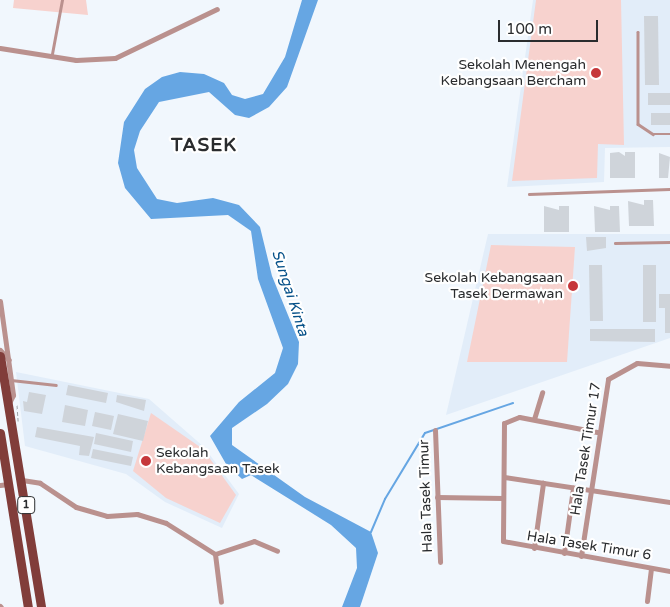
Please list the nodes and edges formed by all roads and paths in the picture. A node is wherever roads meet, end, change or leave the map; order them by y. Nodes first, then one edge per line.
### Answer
1 (62, 0) edge
2 (217, 9) dead end
3 (638, 32) dead end
4 (0, 48) edge
5 (52, 54) junction
6 (670, 134) edge
7 (670, 189) edge
8 (529, 194) dead end
9 (670, 242) edge
10 (615, 243) dead end
11 (0, 301) edge
12 (0, 350) edge
13 (0, 356) edge
14 (9, 360) junction
15 (670, 366) edge
16 (11, 380) junction
17 (56, 385) dead end
18 (542, 392) dead end
19 (13, 404) junction
20 (534, 419) junction
21 (20, 421) dead end
22 (435, 430) dead end
23 (597, 432) junction
24 (0, 436) edge
25 (504, 477) junction
26 (22, 480) junction
27 (543, 483) junction
28 (4, 484) edge
29 (573, 488) junction
30 (589, 490) junction
31 (437, 497) junction
32 (503, 498) junction
33 (670, 502) edge
34 (534, 548) junction
35 (277, 551) dead end
36 (564, 553) junction
37 (215, 554) junction
38 (581, 556) junction
39 (440, 562) dead end
40 (651, 568) junction
41 (670, 571) edge
42 (646, 601) dead end
43 (222, 602) dead end
44 (28, 607) edge
45 (41, 607) edge

1 - 5 lane
2 - 5 street
3 - 6 lane
4 - 5 street
7 - 8 lane
9 - 10 lane
11 - 14 street
12 - 14 street
13 - 19 main road, 1
14 - 16 street
15 - 23 street, Hala Tasek Timur 17
16 - 17 lane
16 - 19 street
18 - 20 street
19 - 21 path
19 - 26 main road, 1
20 - 23 street
20 - 25 street
22 - 31 street, Hala Tasek Timur
23 - 30 street, Hala Tasek Timur 17
24 - 28 main road, 1
25 - 27 street
25 - 32 street
26 - 37 street
26 - 45 main road, 1
27 - 29 street
27 - 34 street
28 - 44 main road, 1
29 - 30 street
29 - 36 street
30 - 33 street
30 - 38 street, Hala Tasek Timur 17
31 - 32 street
31 - 39 street, Hala Tasek Timur
32 - 34 street, Hala Tasek Timur 6
34 - 36 street, Hala Tasek Timur 6
35 - 37 street
36 - 38 street, Hala Tasek Timur 6
37 - 43 street
38 - 40 street, Hala Tasek Timur 6
40 - 41 street, Hala Tasek Timur 6
40 - 42 street

